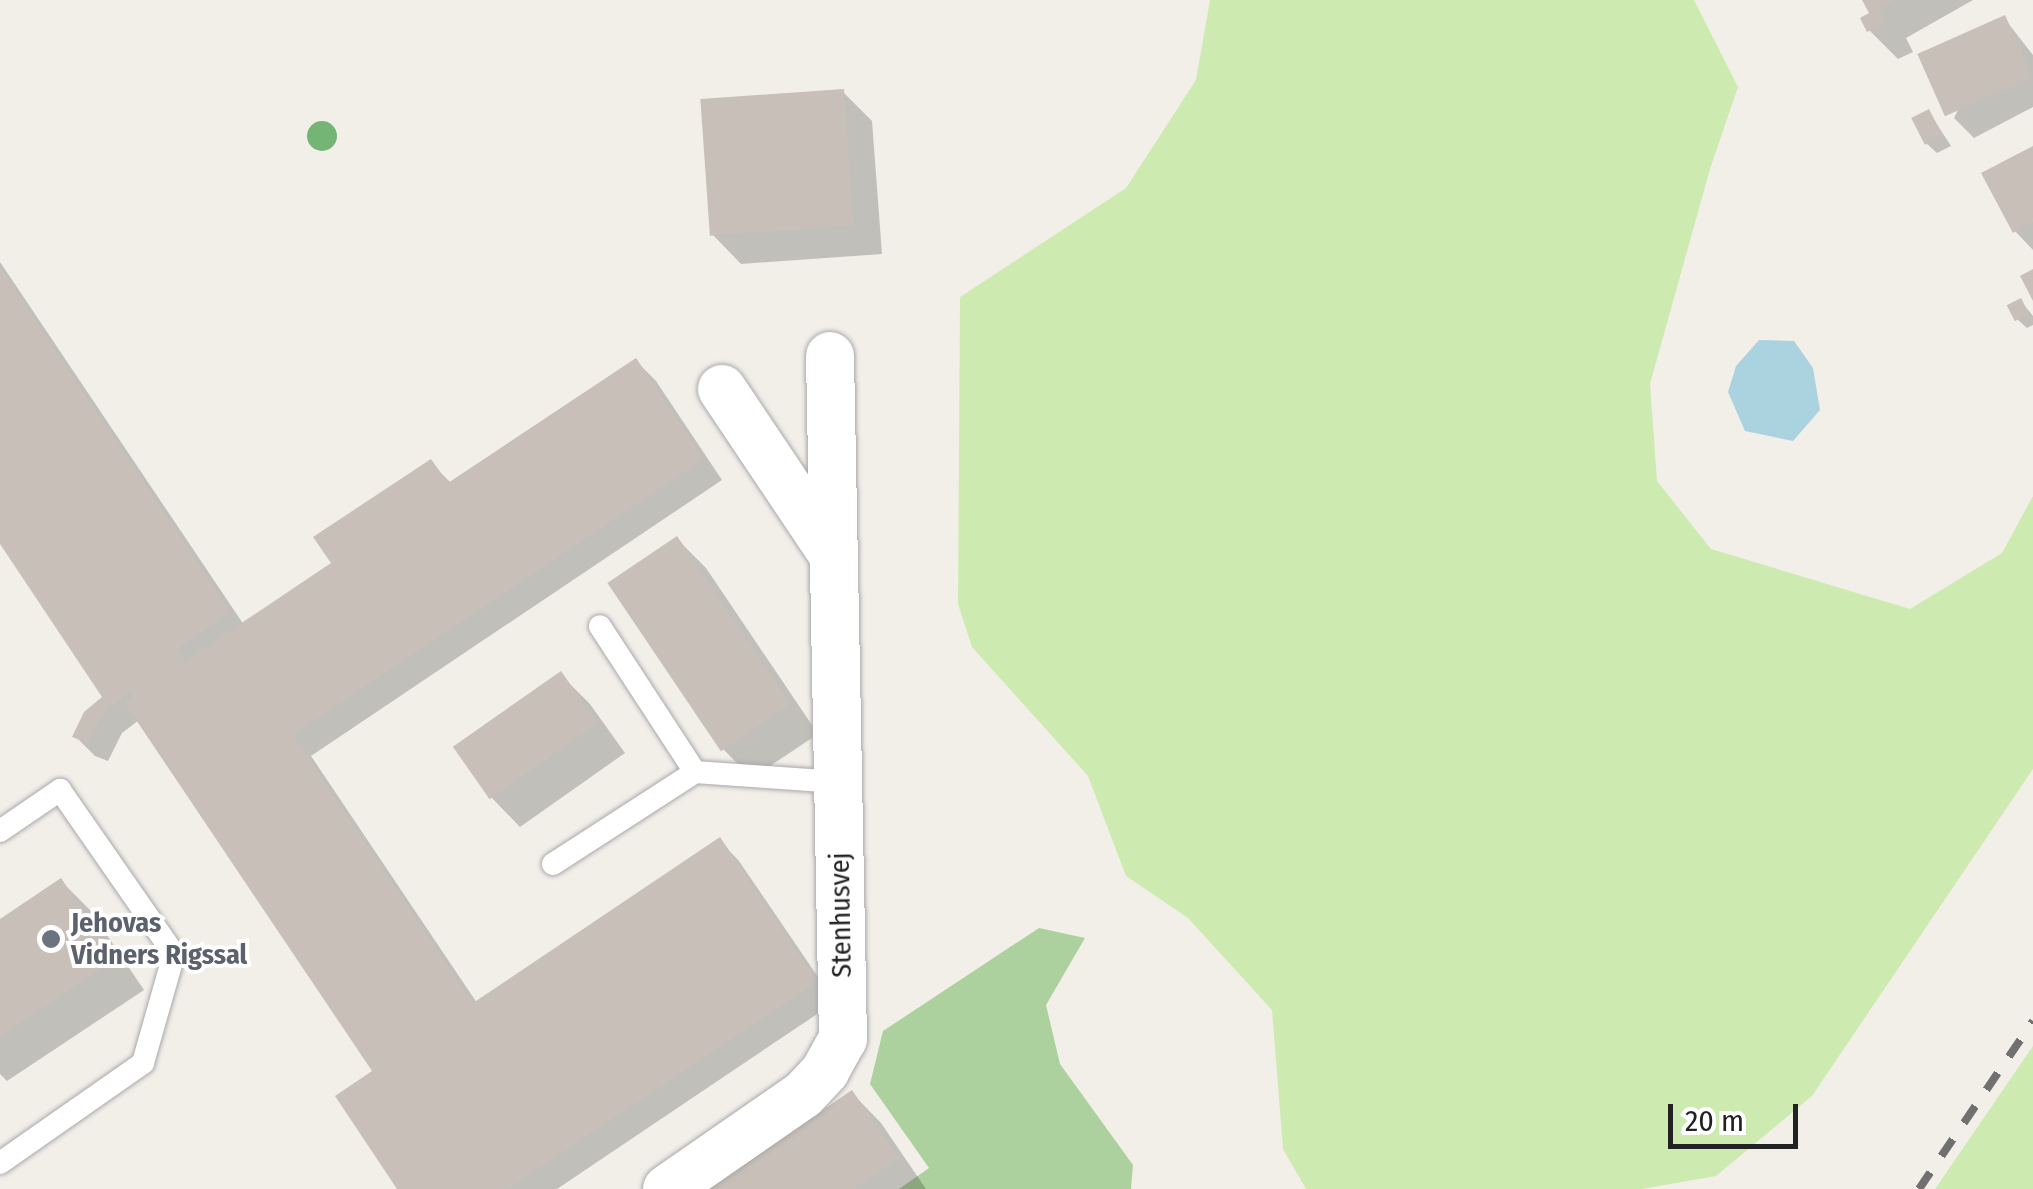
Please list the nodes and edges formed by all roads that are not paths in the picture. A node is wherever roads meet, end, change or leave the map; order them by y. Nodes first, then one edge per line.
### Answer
1 (830, 356) dead end
2 (722, 389) dead end
3 (834, 556) junction
4 (600, 626) dead end
5 (695, 772) junction
6 (838, 782) junction
7 (0, 830) edge
8 (552, 864) dead end
9 (0, 1163) edge
10 (667, 1189) edge

1 - 3 street, Stenhusvej
2 - 3 street
3 - 6 street, Stenhusvej
4 - 5 lane
5 - 6 lane
5 - 8 lane
6 - 10 street, Stenhusvej
7 - 9 lane

